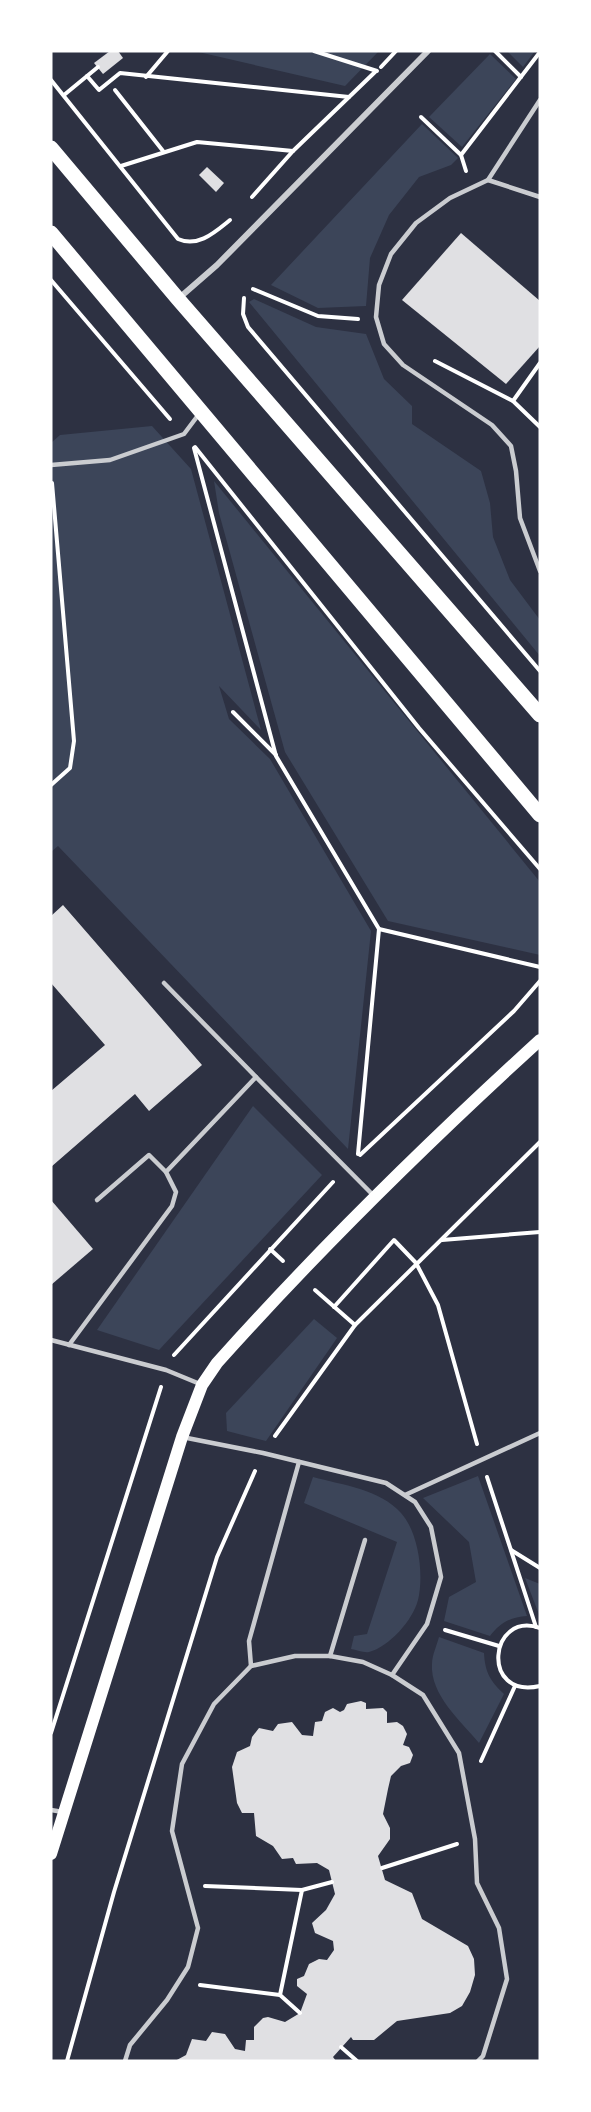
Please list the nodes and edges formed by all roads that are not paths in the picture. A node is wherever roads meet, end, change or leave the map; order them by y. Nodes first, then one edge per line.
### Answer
1 (428, 51) edge
2 (540, 100) edge
3 (51, 147) edge
4 (488, 180) junction
5 (540, 197) edge
6 (51, 233) edge
7 (178, 299) junction
8 (201, 413) junction
9 (51, 465) edge
10 (540, 571) edge
11 (540, 715) edge
12 (540, 815) edge
13 (164, 983) dead end
14 (540, 1040) edge
15 (256, 1077) junction
16 (166, 1172) junction
17 (374, 1197) junction
18 (97, 1200) dead end
19 (51, 1340) edge
20 (69, 1346) junction
21 (202, 1385) junction
22 (540, 1433) edge
23 (182, 1437) junction
24 (299, 1462) junction
25 (405, 1496) junction
26 (365, 1540) dead end
27 (330, 1656) junction
28 (250, 1666) junction
29 (392, 1675) junction
30 (57, 1811) edge
31 (51, 1854) edge
32 (125, 2061) edge
33 (478, 2061) edge

1 - 7 street
2 - 4 lane
3 - 7 main road
4 - 5 lane
4 - 10 lane
6 - 8 main road
7 - 11 main road
8 - 9 lane
8 - 12 main road
13 - 15 lane
14 - 17 main road
15 - 16 lane
15 - 17 lane
16 - 18 lane
16 - 20 lane
17 - 21 main road
19 - 20 lane
20 - 21 lane
21 - 23 main road
22 - 25 lane
23 - 24 lane
23 - 30 main road
24 - 25 lane
24 - 28 lane
25 - 29 lane
26 - 27 lane
27 - 28 lane
27 - 29 lane
28 - 32 lane
29 - 33 lane
30 - 31 main road

